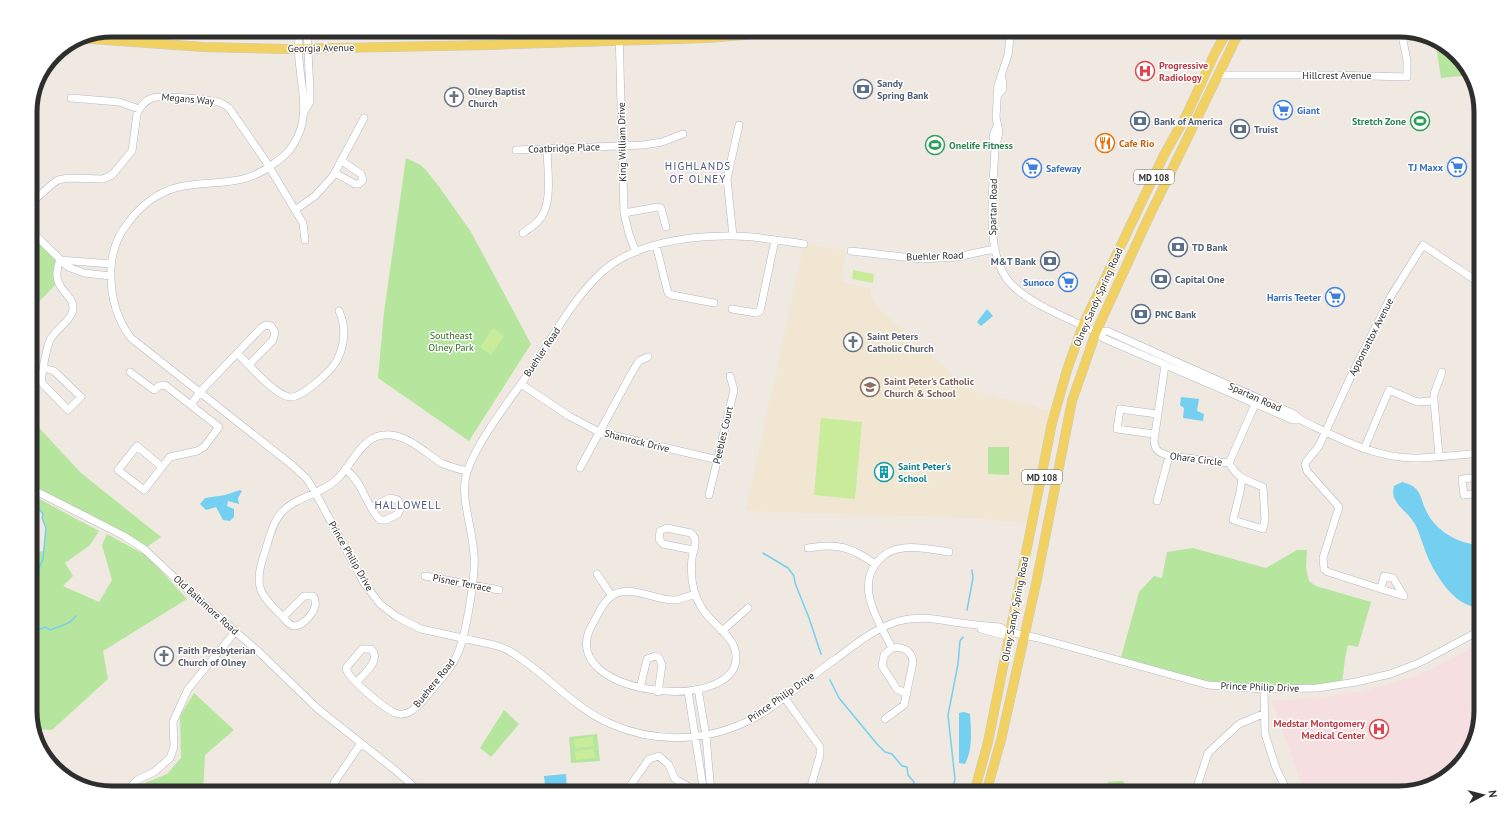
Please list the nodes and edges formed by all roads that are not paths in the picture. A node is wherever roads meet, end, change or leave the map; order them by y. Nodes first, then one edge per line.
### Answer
1 (302, 37) edge
2 (305, 37) edge
3 (619, 37) edge
4 (720, 37) edge
5 (1010, 37) edge
6 (1224, 37) edge
7 (1237, 37) edge
8 (1402, 37) edge
9 (94, 39) edge
10 (619, 41) junction
11 (299, 48) junction
12 (309, 48) junction
13 (1218, 75) junction
14 (71, 98) dead end
15 (139, 109) junction
16 (304, 112) junction
17 (364, 118) dead end
18 (739, 125) dead end
19 (683, 134) dead end
20 (622, 146) junction
21 (547, 148) junction
22 (516, 150) dead end
23 (342, 161) junction
24 (269, 168) junction
25 (335, 173) junction
26 (37, 198) edge
27 (295, 210) junction
28 (624, 212) junction
29 (666, 227) dead end
30 (523, 233) dead end
31 (733, 236) junction
32 (37, 237) edge
33 (305, 240) dead end
34 (776, 240) junction
35 (804, 244) dead end
36 (656, 245) junction
37 (994, 249) junction
38 (851, 251) dead end
39 (636, 252) junction
40 (60, 260) junction
41 (111, 264) junction
42 (111, 276) junction
43 (1474, 279) edge
44 (714, 303) dead end
45 (732, 309) dead end
46 (339, 311) dead end
47 (1083, 325) junction
48 (1096, 332) junction
49 (237, 353) junction
50 (648, 357) dead end
51 (249, 365) junction
52 (1165, 366) junction
53 (44, 368) junction
54 (130, 372) dead end
55 (1442, 372) dead end
56 (730, 376) dead end
57 (521, 384) junction
58 (199, 393) junction
59 (1256, 401) junction
60 (1434, 401) junction
61 (191, 405) junction
62 (1157, 414) junction
63 (598, 432) junction
64 (1326, 432) junction
65 (1154, 434) junction
66 (1364, 449) junction
67 (1474, 454) edge
68 (1169, 456) junction
69 (1439, 456) junction
70 (718, 460) junction
71 (1229, 463) junction
72 (162, 467) junction
73 (580, 468) dead end
74 (345, 469) junction
75 (467, 471) junction
76 (1242, 478) junction
77 (1474, 478) edge
78 (37, 492) edge
79 (315, 492) junction
80 (1474, 494) edge
81 (709, 495) dead end
82 (1157, 502) dead end
83 (372, 507) dead end
84 (808, 548) dead end
85 (693, 550) junction
86 (949, 552) dead end
87 (876, 564) junction
88 (597, 574) dead end
89 (425, 576) dead end
90 (472, 586) junction
91 (1381, 588) dead end
92 (499, 590) dead end
93 (695, 594) junction
94 (612, 596) junction
95 (748, 608) dead end
96 (283, 617) junction
97 (881, 628) junction
98 (722, 631) junction
99 (236, 632) junction
100 (1009, 632) junction
101 (1474, 634) edge
102 (1025, 635) junction
103 (463, 638) junction
104 (892, 648) junction
105 (357, 682) junction
106 (640, 688) junction
107 (698, 689) junction
108 (1264, 689) junction
109 (688, 691) junction
110 (658, 692) junction
111 (907, 694) junction
112 (784, 697) junction
113 (1263, 714) junction
114 (885, 719) dead end
115 (706, 736) junction
116 (695, 737) junction
117 (361, 743) junction
118 (131, 786) edge
119 (333, 786) edge
120 (413, 786) edge
121 (630, 786) edge
122 (687, 786) edge
123 (703, 786) edge
124 (710, 786) edge
125 (811, 786) edge
126 (976, 786) edge
127 (988, 786) edge
128 (1197, 786) edge
129 (1285, 786) edge

1 - 11 street, Prince Philip Drive
2 - 12 street, Prince Philip Drive
3 - 10 street, King William Drive
4 - 10 main road, Georgia Avenue
5 - 37 street, Spartan Road
6 - 47 main road, Olney Sandy Spring Road / MD 108
7 - 13 main road, Olney Sandy Spring Road / MD 108
8 - 13 street, Hillcrest Avenue
9 - 11 main road, Georgia Avenue
10 - 12 main road, Georgia Avenue
10 - 20 street, King William Drive
11 - 12 main road, Georgia Avenue
11 - 16 street, Prince Philip Drive
12 - 16 street, Prince Philip Drive
13 - 48 main road, Olney Sandy Spring Road / MD 108
14 - 15 street
15 - 24 street, Megans Way
15 - 26 street
16 - 24 street, Prince Philip Drive
17 - 23 street
18 - 31 street
19 - 20 street, Coatbridge Place
20 - 21 street, Coatbridge Place
20 - 28 street, King William Drive
21 - 22 street, Coatbridge Place
21 - 30 street
23 - 25 street
23 - 25 street
24 - 27 street, Megans Way
24 - 41 street, Prince Philip Drive
25 - 27 street
27 - 33 street, Megans Way
28 - 29 street
28 - 39 street, King William Drive
31 - 34 street, Buehler Road
31 - 36 street, Buehler Road
32 - 40 street
34 - 35 street, Buehler Road
34 - 45 street
36 - 39 street, Buehler Road
36 - 44 street
37 - 38 street, Buehler Road
37 - 47 street, Spartan Road
39 - 57 street, Buehler Road
40 - 41 street
40 - 42 street
40 - 53 street
41 - 42 street, Prince Philip Drive
42 - 58 street, Prince Philip Drive
43 - 64 street, Appomattox Avenue
46 - 51 street
47 - 48 street, Spartan Road
47 - 100 main road, Olney Sandy Spring Road / MD 108
48 - 52 street, Spartan Road
48 - 59 street, Spartan Road
48 - 102 main road, Olney Sandy Spring Road / MD 108
49 - 51 street
49 - 51 street
49 - 58 street
50 - 63 street
52 - 59 street, Spartan Road
52 - 62 street, Ohara Circle
53 - 53 street
54 - 61 street
55 - 60 street
56 - 70 street, Peebles Court
57 - 63 street, Shamrock Drive
57 - 75 street, Buehler Road
58 - 61 street
58 - 79 street, Prince Philip Drive
59 - 64 street, Spartan Road
59 - 71 street, Ohara Circle
60 - 66 street
60 - 69 street
61 - 72 street
62 - 65 street, Ohara Circle
62 - 65 street
63 - 70 street, Shamrock Drive
63 - 73 street
64 - 66 street, Spartan Road
64 - 91 street, Appomattox Avenue
65 - 68 street, Ohara Circle
66 - 69 street, Spartan Road
67 - 69 street, Spartan Road
68 - 71 street, Ohara Circle
68 - 82 street
70 - 81 street, Peebles Court
71 - 76 street
72 - 72 street
74 - 75 street
74 - 79 street
74 - 83 street
75 - 90 street, Buehler Road
76 - 76 street
77 - 80 street
78 - 99 street, Old Baltimore Road
79 - 96 street
79 - 103 street, Prince Philip Drive
84 - 87 street
85 - 85 street
85 - 93 street
86 - 87 street
87 - 97 street
88 - 94 street
89 - 90 street, Pisner Terrace
90 - 92 street, Pisner Terrace
90 - 103 street, Buehler Road
93 - 94 street
93 - 98 street
94 - 106 street
95 - 98 street
96 - 96 street
97 - 100 street, Prince Philip Drive
97 - 104 street
97 - 112 street, Prince Philip Drive
98 - 107 street
99 - 117 street, Old Baltimore Road
99 - 118 street
100 - 102 street, Prince Philip Drive
100 - 126 main road, Olney Sandy Spring Road / MD 108
101 - 108 street, Prince Philip Drive
102 - 108 street, Prince Philip Drive
102 - 127 main road, Olney Sandy Spring Road / MD 108
103 - 105 street, Buehere Road
103 - 116 street, Prince Philip Drive
104 - 111 street
104 - 111 street
105 - 105 street, Buehere Road
106 - 110 street
106 - 110 street
107 - 109 street
107 - 115 street
108 - 113 street
109 - 110 street
109 - 116 street
111 - 114 street
112 - 115 street, Prince Philip Drive
112 - 125 street
113 - 128 street
113 - 129 street
115 - 116 street, Prince Philip Drive
115 - 124 street
116 - 123 street
117 - 119 street
117 - 120 street, Old Baltimore Road
121 - 122 street

